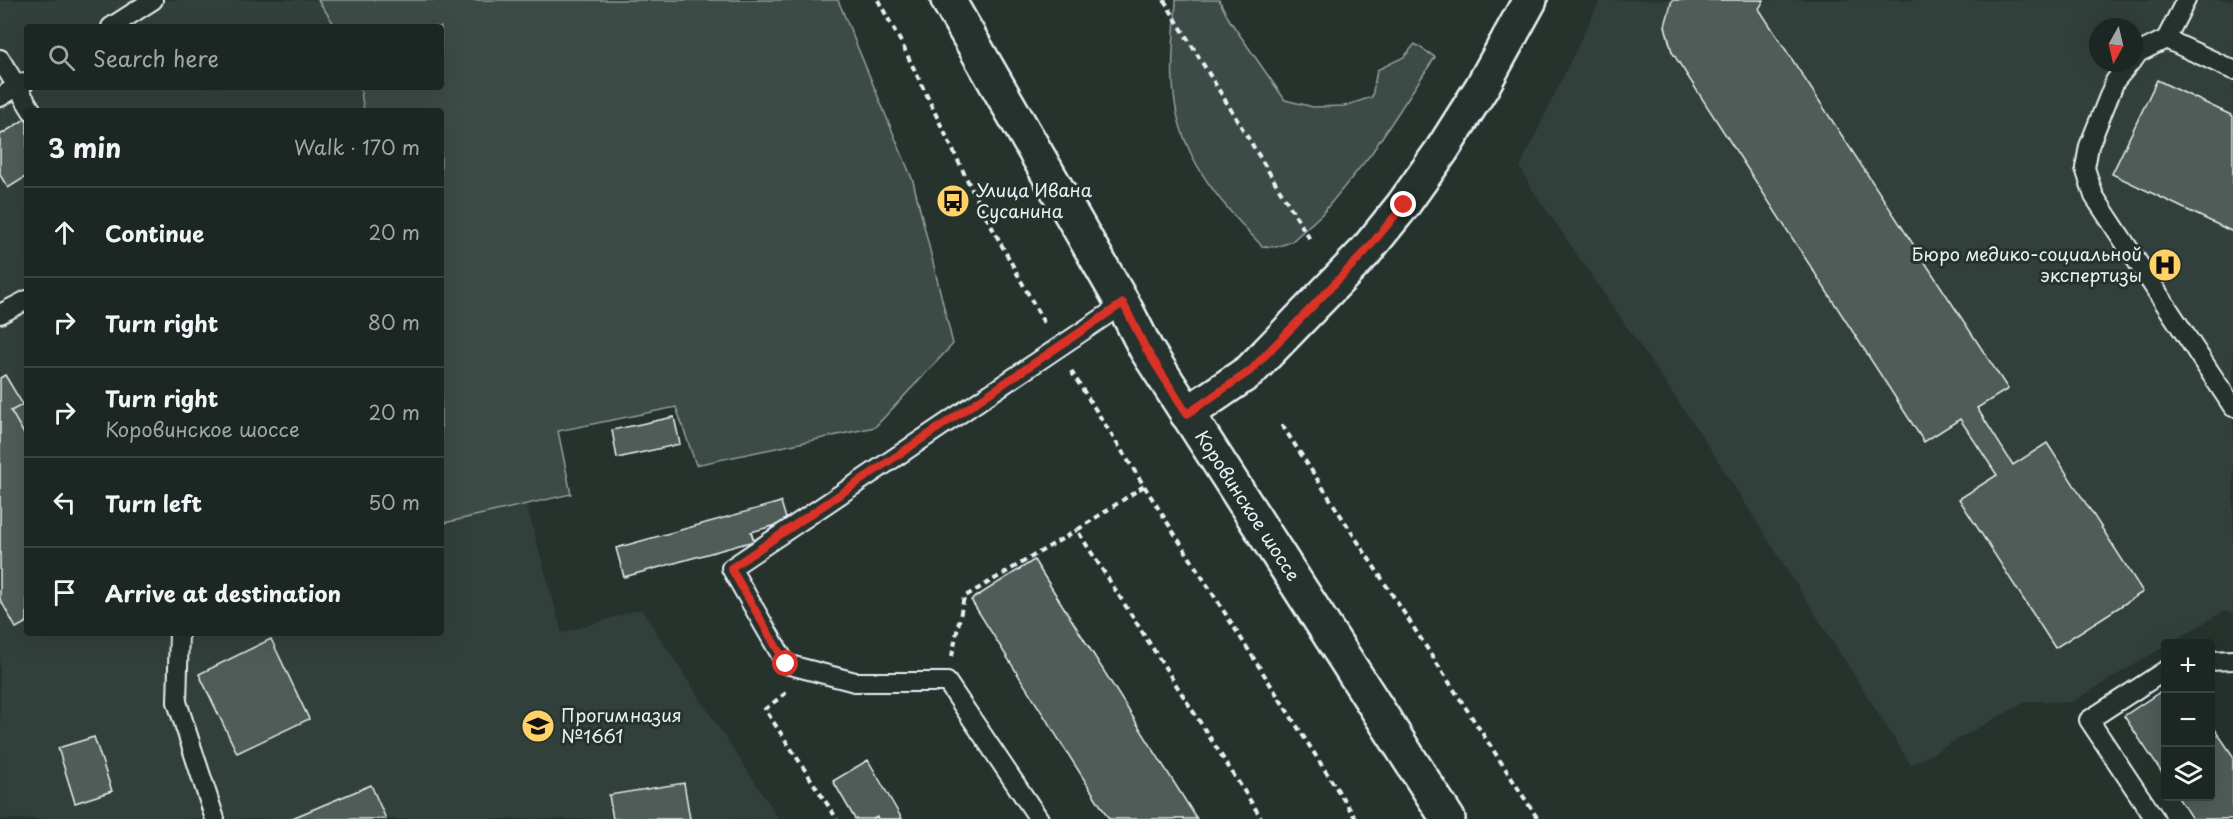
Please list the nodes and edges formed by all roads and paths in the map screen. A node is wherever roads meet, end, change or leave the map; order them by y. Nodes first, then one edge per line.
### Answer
1 (153, 0) edge
2 (878, 0) edge
3 (948, 0) edge
4 (1164, 0) edge
5 (1530, 0) edge
6 (2186, 0) edge
7 (116, 24) edge
8 (2166, 39) junction
9 (2143, 51) edge
10 (0, 59) edge
11 (2233, 70) edge
12 (2122, 72) edge
13 (22, 84) edge
14 (24, 90) edge
15 (0, 97) edge
16 (31, 108) edge
17 (1311, 241) dead end
18 (24, 302) edge
19 (1123, 303) junction
20 (0, 314) edge
21 (1057, 348) junction
22 (2233, 407) edge
23 (1187, 414) junction
24 (1282, 425) dead end
25 (1144, 486) junction
26 (1077, 530) junction
27 (179, 636) edge
28 (2233, 660) edge
29 (2215, 661) edge
30 (815, 672) junction
31 (2161, 673) edge
32 (947, 682) junction
33 (214, 819) edge
34 (837, 819) edge
35 (1039, 819) edge
36 (1262, 819) edge
37 (1356, 819) edge
38 (1448, 819) edge
39 (1538, 819) edge
40 (2155, 819) edge

1 - 7 lane
2 - 21 path
3 - 19 main road, Коровинское шоссе
4 - 17 path
5 - 23 main road
6 - 8 lane
8 - 9 lane
8 - 11 lane
10 - 13 lane
12 - 22 lane
13 - 15 lane
14 - 16 lane
18 - 20 lane
19 - 21 lane
19 - 23 main road, Коровинское шоссе
21 - 25 path
21 - 30 lane
23 - 38 main road, Коровинское шоссе
24 - 39 path
25 - 26 path
25 - 37 path
26 - 32 path
26 - 36 path
27 - 33 lane
28 - 29 lane
30 - 32 lane
30 - 34 path
31 - 40 lane
32 - 35 lane

